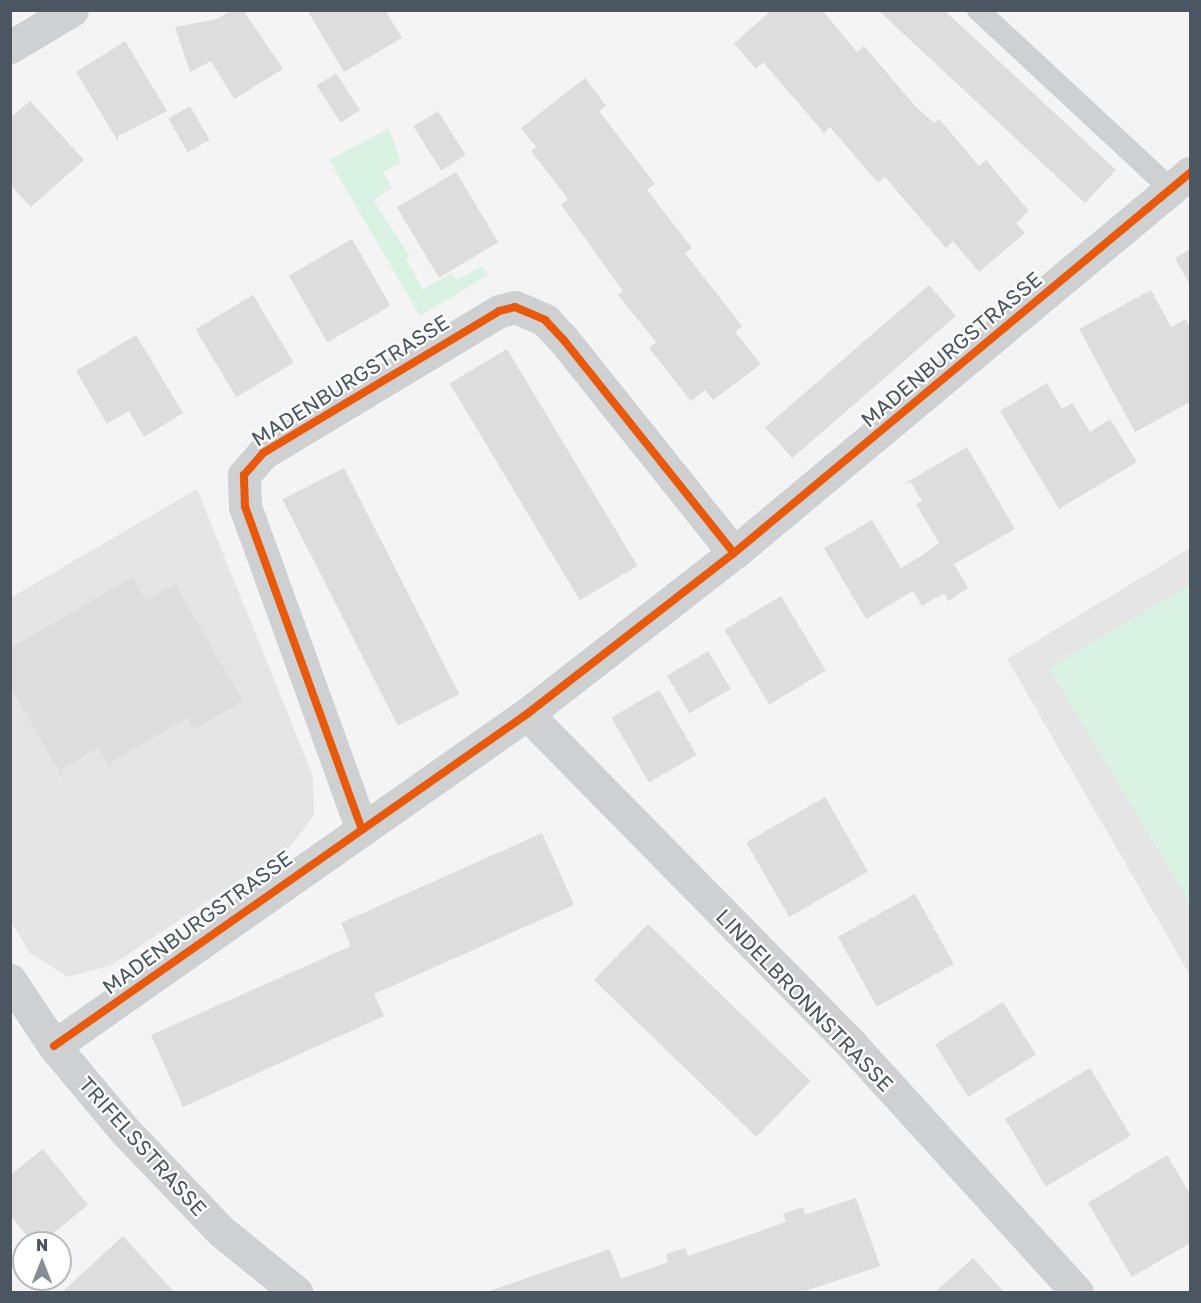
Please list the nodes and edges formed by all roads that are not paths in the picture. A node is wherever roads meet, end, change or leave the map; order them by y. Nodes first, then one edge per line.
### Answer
1 (72, 10) edge
2 (978, 10) edge
3 (10, 47) edge
4 (1181, 181) edge
5 (734, 553) junction
6 (527, 714) junction
7 (361, 827) junction
8 (10, 980) edge
9 (54, 1046) junction
10 (296, 1293) edge
11 (1077, 1293) edge

1 - 3 street
2 - 4 lane
4 - 5 street, MADENBURGSTRASSE
5 - 6 street, MADENBURGSTRASSE
5 - 7 street, MADENBURGSTRASSE
6 - 7 street, MADENBURGSTRASSE
6 - 11 street, LINDELBRONNSTRASSE
7 - 9 street, MADENBURGSTRASSE
8 - 9 street, TRIFELSSTRASSE
9 - 10 street, TRIFELSSTRASSE

